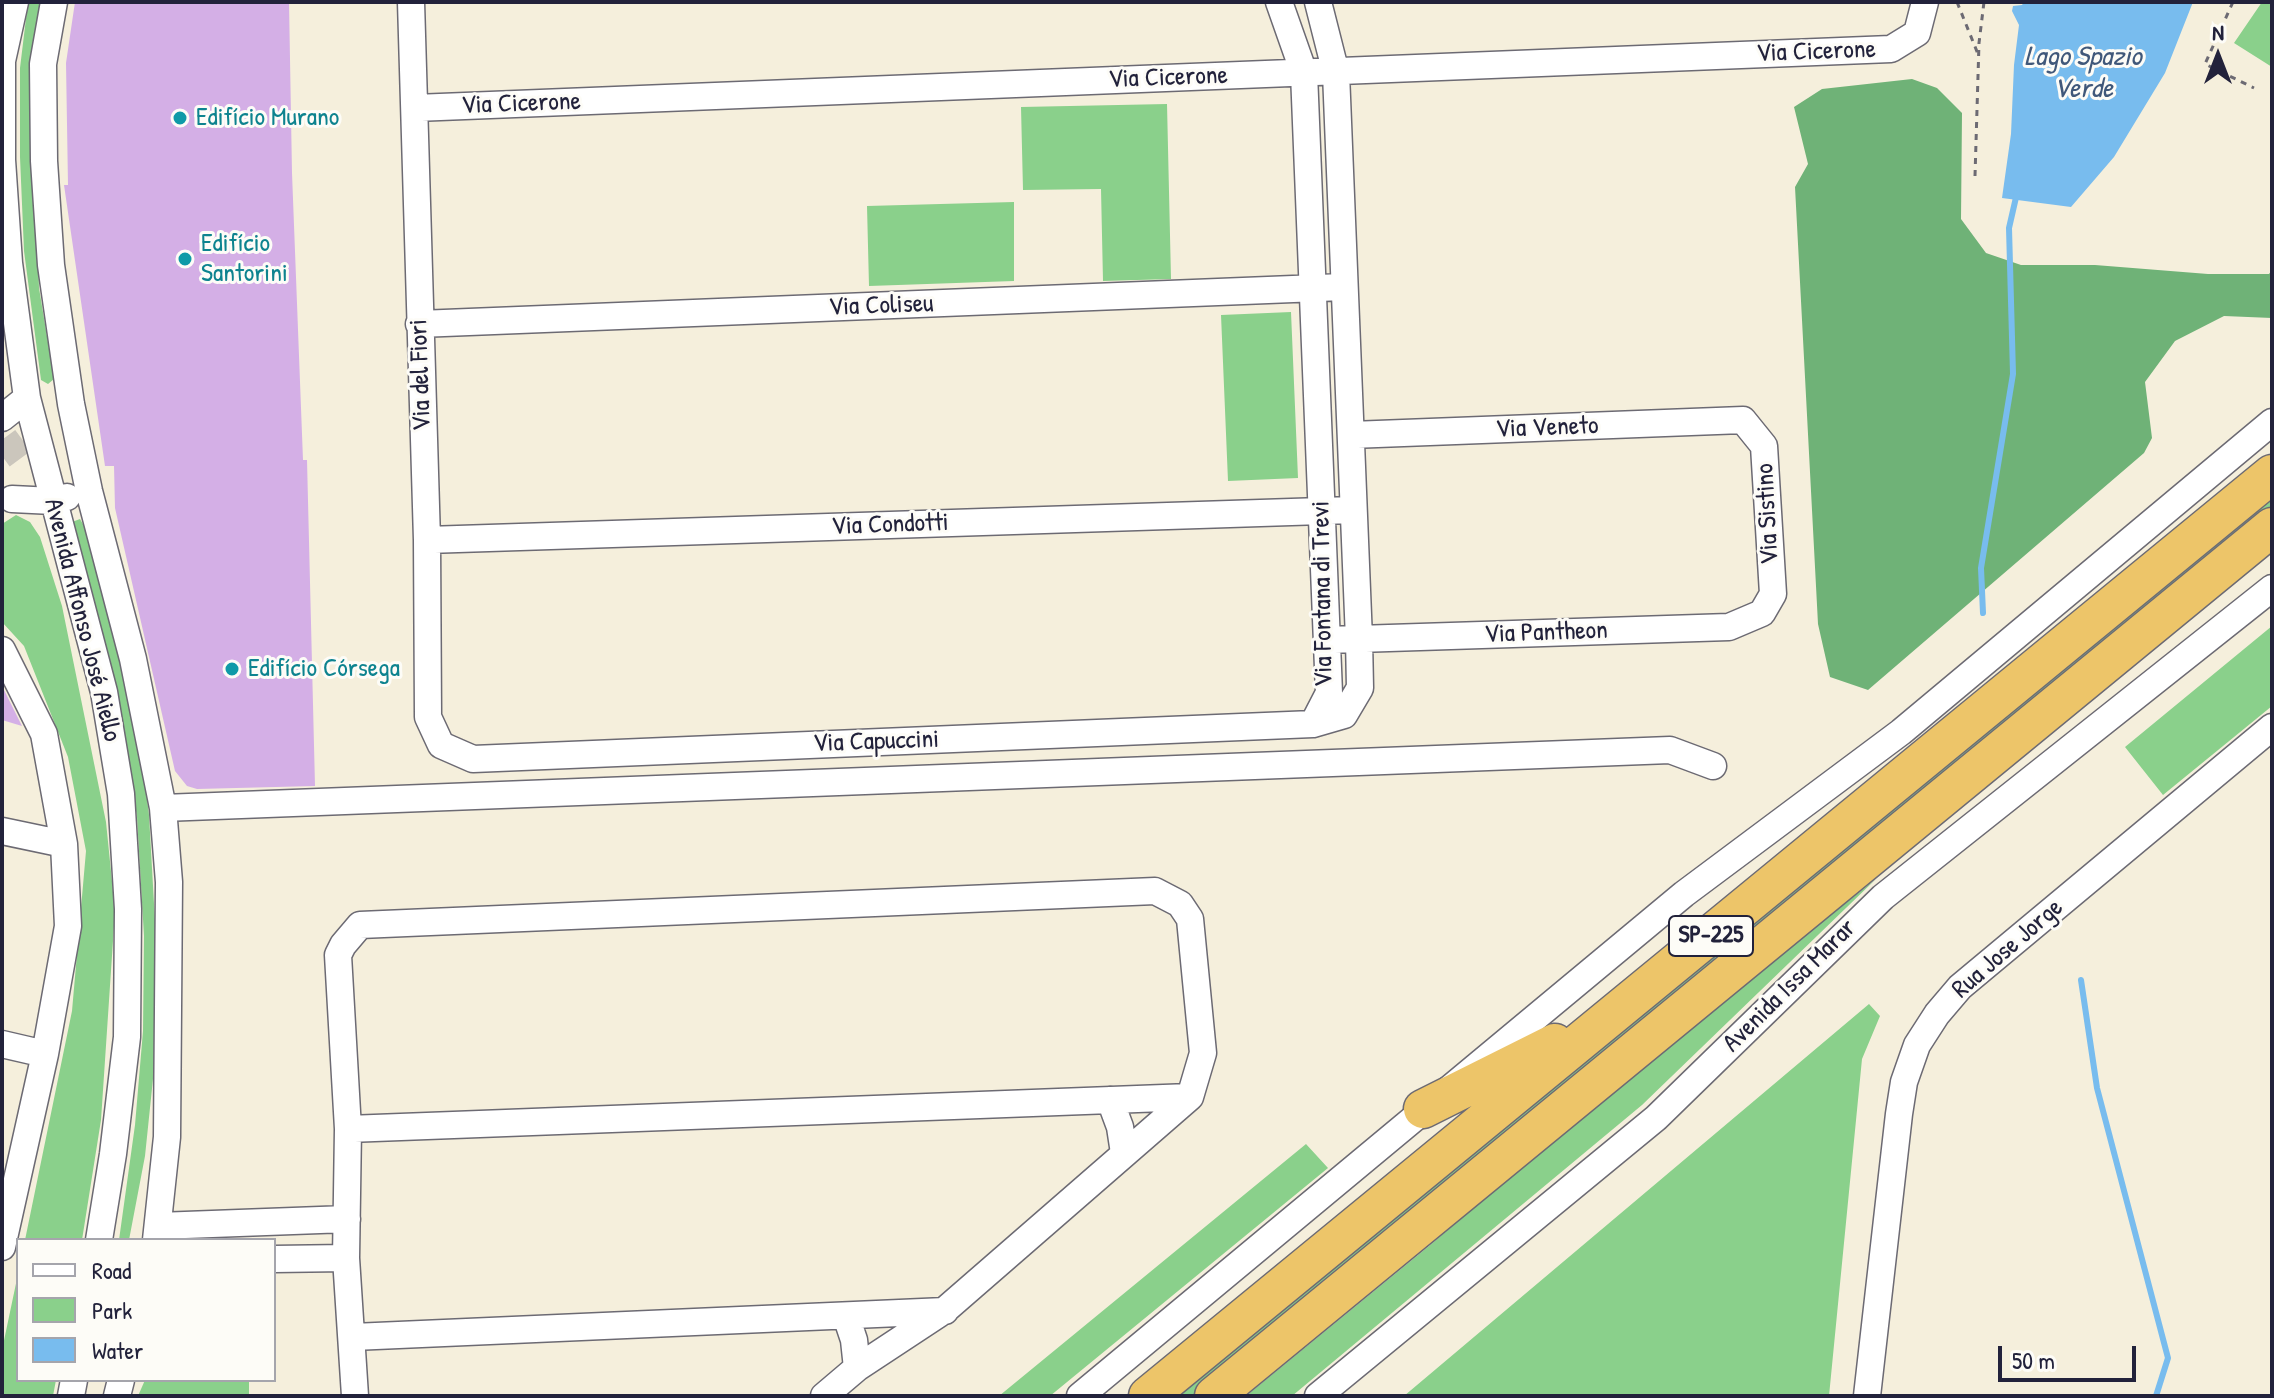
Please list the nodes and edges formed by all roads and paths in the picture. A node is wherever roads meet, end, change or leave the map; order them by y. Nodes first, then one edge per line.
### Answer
1 (15, 2) edge
2 (54, 2) edge
3 (411, 2) edge
4 (1279, 2) edge
5 (1318, 2) edge
6 (1925, 2) edge
7 (1957, 2) edge
8 (1984, 2) edge
9 (2233, 2) edge
10 (1979, 56) junction
11 (1304, 73) junction
12 (1336, 73) junction
13 (2254, 88) dead end
14 (415, 108) junction
15 (1975, 176) dead end
16 (1343, 287) junction
17 (1311, 288) junction
18 (419, 324) junction
19 (27, 398) junction
20 (71, 404) junction
21 (2, 418) edge
22 (1743, 420) joint
23 (2272, 422) edge
24 (36, 431) junction
25 (1351, 435) junction
26 (2272, 474) edge
27 (89, 491) junction
28 (12, 499) dead end
29 (53, 501) junction
30 (1323, 510) junction
31 (1353, 510) junction
32 (2272, 527) edge
33 (427, 540) junction
34 (2272, 588) edge
35 (1762, 613) joint
36 (1359, 639) junction
37 (1327, 640) junction
38 (2, 650) edge
39 (1313, 724) junction
40 (2272, 727) edge
41 (441, 745) joint
42 (1713, 766) dead end
43 (163, 808) junction
44 (2, 831) edge
45 (64, 844) junction
46 (1615, 1013) junction
47 (2, 1044) edge
48 (45, 1054) junction
49 (1190, 1097) junction
50 (1110, 1100) junction
51 (1423, 1109) junction
52 (348, 1129) junction
53 (1124, 1153) junction
54 (347, 1219) junction
55 (157, 1233) edge
56 (99, 1238) edge
57 (2, 1247) edge
58 (346, 1258) junction
59 (276, 1259) edge
60 (945, 1310) junction
61 (846, 1316) junction
62 (353, 1337) junction
63 (857, 1368) junction
64 (355, 1396) edge
65 (824, 1396) edge
66 (1080, 1396) edge
67 (1148, 1396) edge
68 (1214, 1396) edge
69 (1318, 1396) edge
70 (1867, 1396) edge

1 - 19 street, Avenida Affonso José Aiello
2 - 20 street, Avenida Affonso José Aiello
3 - 14 street, Via del Fiori
4 - 11 street, Via Fontana di Trevi
5 - 12 street, Via Fontana di Trevi
6 - 12 street, Via Cicerone
7 - 10 path
8 - 10 path
9 - 13 path
10 - 15 path
11 - 12 street, Via Cicerone
11 - 14 street, Via Cicerone
11 - 17 street, Via Fontana di Trevi
12 - 16 street, Via Fontana di Trevi
14 - 18 street, Via del Fiori
16 - 17 street, Via Coliseu
16 - 25 street, Via Fontana di Trevi
17 - 18 street, Via Coliseu
17 - 30 street, Via Fontana di Trevi
18 - 33 street, Via del Fiori
19 - 21 street
19 - 24 street, Avenida Affonso José Aiello
20 - 24 street
20 - 27 street, Avenida Affonso José Aiello
22 - 25 street, Via Veneto
22 - 35 street, Via Sistino
23 - 51 street
24 - 29 street, Avenida Affonso José Aiello
25 - 31 street, Via Fontana di Trevi
26 - 46 highway, SP-225
27 - 29 street
27 - 43 street, Avenida Affonso José Aiello
28 - 29 street
29 - 56 street, Avenida Affonso José Aiello
30 - 31 street, Via Condotti
30 - 33 street, Via Condotti
30 - 37 street, Via Fontana di Trevi
31 - 36 street, Via Fontana di Trevi
32 - 68 highway, SP-225
33 - 41 street, Via del Fiori
34 - 69 street, Avenida Issa Marar
35 - 36 street, Via Pantheon
36 - 37 street, Via Pantheon
36 - 39 street, Via Fontana di Trevi
37 - 39 street, Via Fontana di Trevi
38 - 45 street
39 - 41 street, Via Capuccini
40 - 70 street, Rua Jose Jorge
42 - 43 street
43 - 55 street, Avenida Affonso José Aiello
44 - 45 street
45 - 48 street
46 - 51 highway
46 - 67 highway, SP-225
47 - 48 street
48 - 57 street
49 - 50 street
49 - 52 street
49 - 53 street
50 - 52 street
50 - 53 street
51 - 66 street
52 - 54 street
53 - 60 street
54 - 55 street
54 - 58 street
58 - 59 street
58 - 62 street
60 - 61 street
60 - 63 street
61 - 62 street
61 - 63 street
62 - 64 street
63 - 65 street

